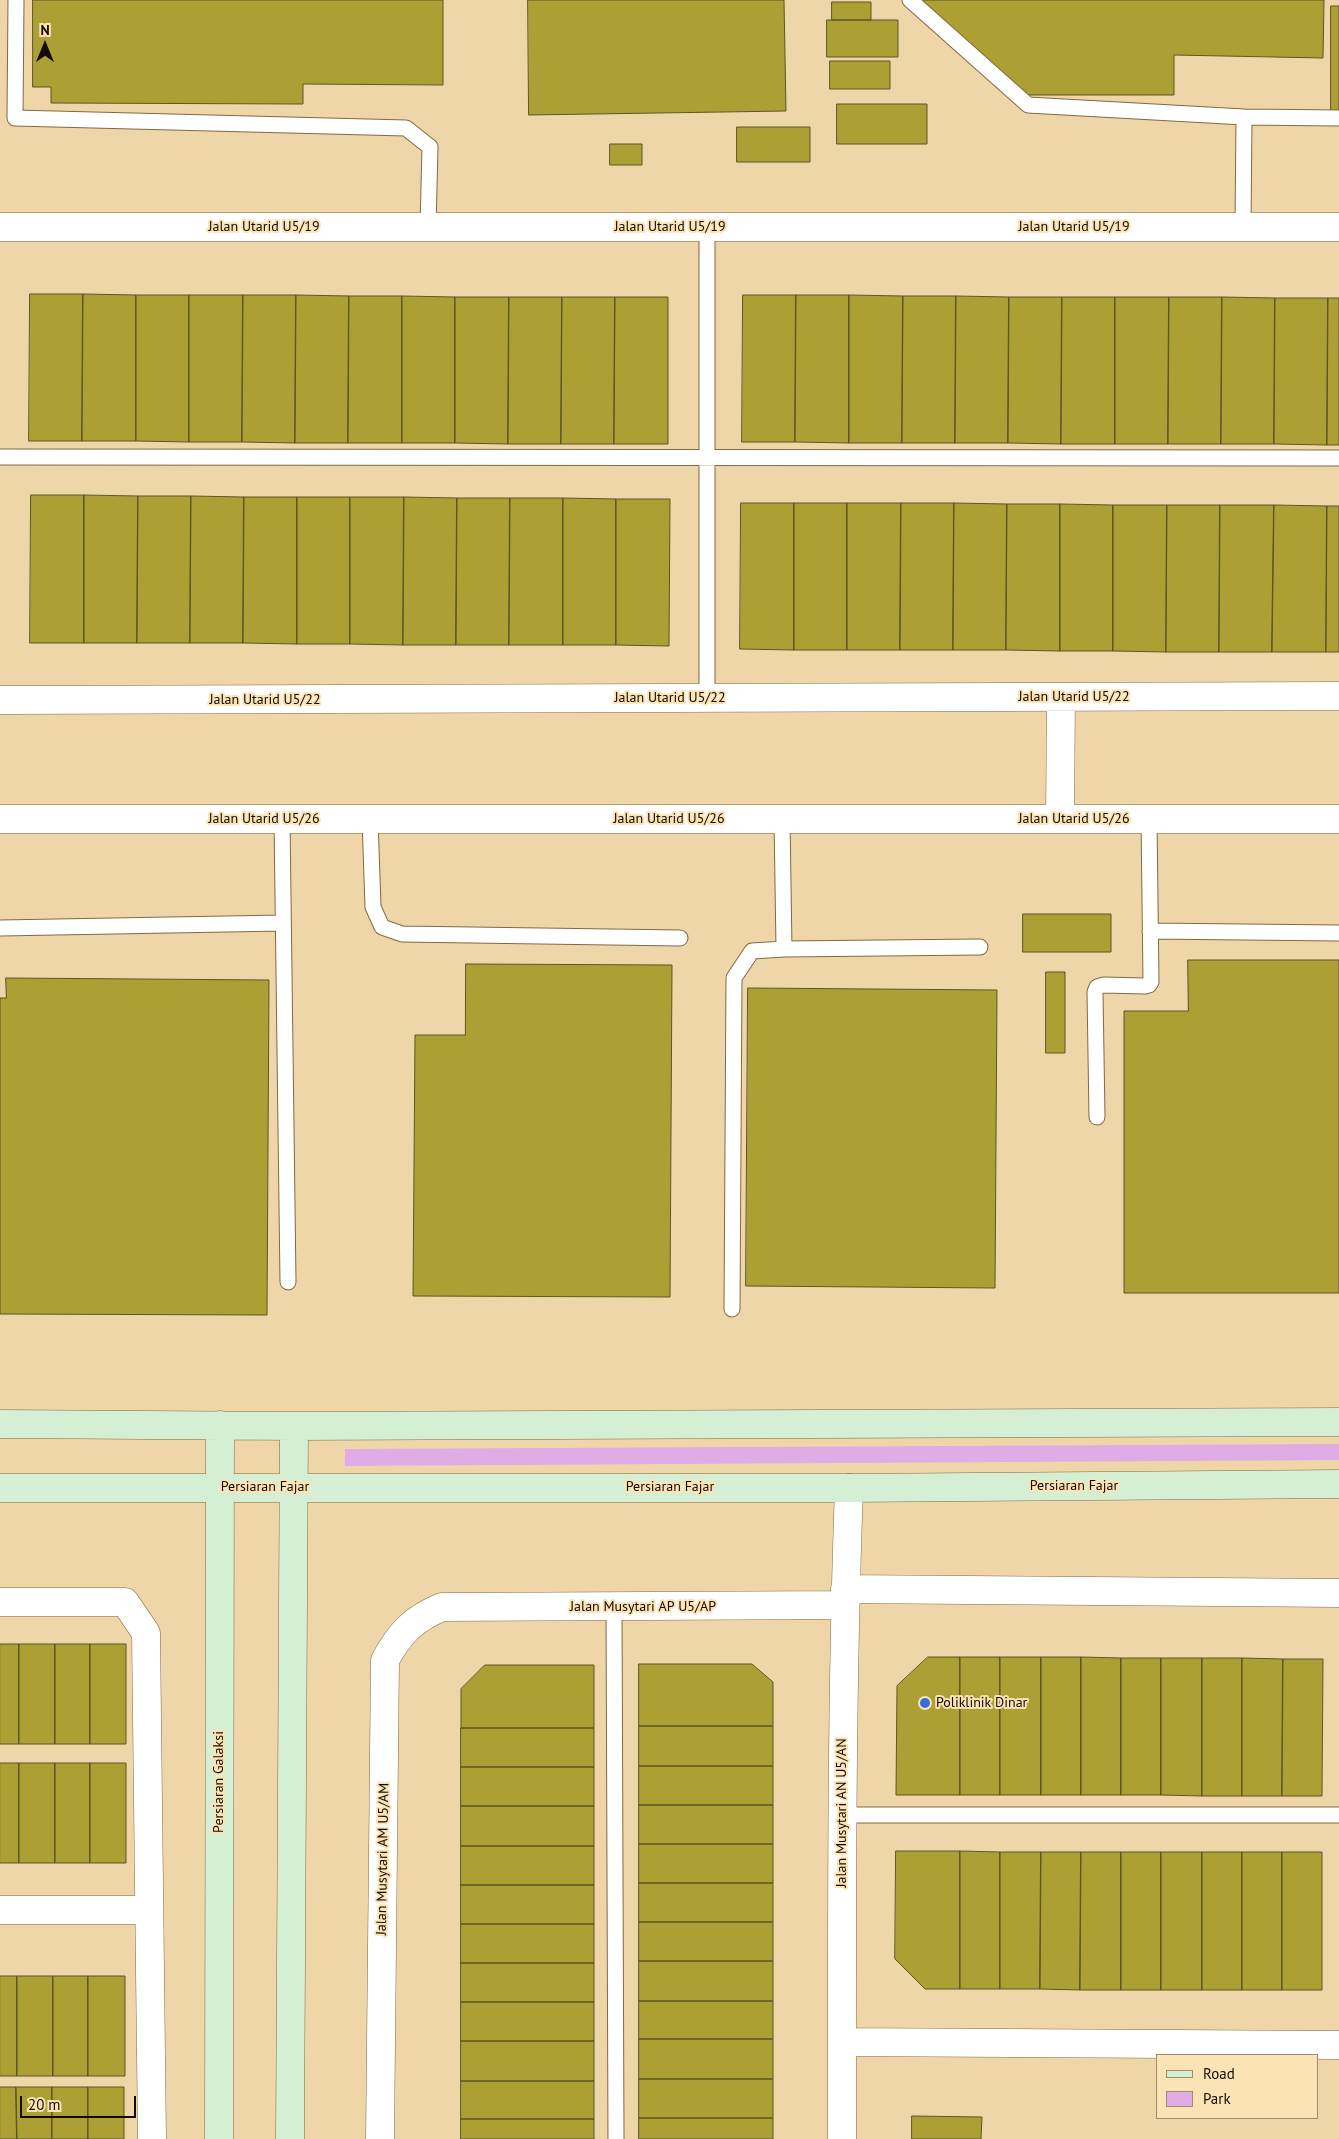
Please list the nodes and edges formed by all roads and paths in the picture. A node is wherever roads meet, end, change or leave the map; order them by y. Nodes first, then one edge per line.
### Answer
1 (16, 0) edge
2 (910, 0) edge
3 (1244, 117) junction
4 (1339, 118) edge
5 (0, 227) edge
6 (428, 227) junction
7 (707, 227) junction
8 (1243, 227) junction
9 (1339, 227) edge
10 (0, 458) edge
11 (707, 458) junction
12 (1339, 458) edge
13 (1339, 696) edge
14 (1062, 697) junction
15 (707, 698) junction
16 (0, 700) edge
17 (0, 819) edge
18 (282, 820) junction
19 (370, 820) junction
20 (782, 820) junction
21 (1060, 820) junction
22 (1149, 820) junction
23 (1339, 820) edge
24 (283, 923) junction
25 (0, 928) edge
26 (1150, 931) junction
27 (1339, 933) edge
28 (680, 938) dead end
29 (980, 947) dead end
30 (784, 949) junction
31 (1096, 1117) dead end
32 (288, 1282) dead end
33 (732, 1309) dead end
34 (1339, 1422) edge
35 (0, 1424) edge
36 (220, 1425) junction
37 (294, 1426) junction
38 (1339, 1484) edge
39 (219, 1487) junction
40 (293, 1487) junction
41 (0, 1488) edge
42 (849, 1488) junction
43 (1339, 1593) edge
44 (845, 1597) junction
45 (0, 1602) edge
46 (442, 1607) joint
47 (614, 1607) junction
48 (842, 1815) junction
49 (1339, 1816) edge
50 (0, 1910) edge
51 (149, 1910) junction
52 (842, 2042) junction
53 (1339, 2045) edge
54 (152, 2139) edge
55 (219, 2139) edge
56 (290, 2139) edge
57 (380, 2139) edge
58 (616, 2139) edge
59 (842, 2139) edge

1 - 6 lane
2 - 3 lane
3 - 4 lane
3 - 8 lane
5 - 6 street, Jalan Utarid U5/19
6 - 7 street, Jalan Utarid U5/19
7 - 8 street, Jalan Utarid U5/19
7 - 11 lane
8 - 9 street, Jalan Utarid U5/19
10 - 11 lane
11 - 12 lane
11 - 15 lane
13 - 14 street, Jalan Utarid U5/22
14 - 15 street, Jalan Utarid U5/22
14 - 21 street
15 - 16 street, Jalan Utarid U5/22
17 - 18 street, Jalan Utarid U5/26
18 - 19 street, Jalan Utarid U5/26
18 - 24 lane
19 - 20 street, Jalan Utarid U5/26
19 - 28 lane
20 - 21 street, Jalan Utarid U5/26
20 - 30 lane
21 - 22 street, Jalan Utarid U5/26
22 - 23 street, Jalan Utarid U5/26
22 - 26 lane
24 - 25 lane
24 - 32 lane
26 - 27 lane
26 - 31 lane
29 - 30 lane
30 - 33 lane
34 - 37 main road
35 - 36 main road
36 - 37 main road
36 - 39 main road, Persiaran Galaksi
37 - 40 main road
38 - 42 main road, Persiaran Fajar
39 - 40 main road, Persiaran Fajar
39 - 41 main road, Persiaran Fajar
39 - 55 main road, Persiaran Galaksi
40 - 42 main road, Persiaran Fajar
40 - 56 main road
42 - 44 street, Jalan Musytari AN U5/AN
43 - 44 street, Jalan Musytari AP U5/AP
44 - 47 street, Jalan Musytari AP U5/AP
44 - 48 street, Jalan Musytari AN U5/AN
45 - 51 street
46 - 47 street, Jalan Musytari AP U5/AP
46 - 57 street, Jalan Musytari AM U5/AM
47 - 58 lane
48 - 49 lane
48 - 52 street, Jalan Musytari AN U5/AN
50 - 51 street
51 - 54 street
52 - 53 street
52 - 59 street, Jalan Musytari AN U5/AN

